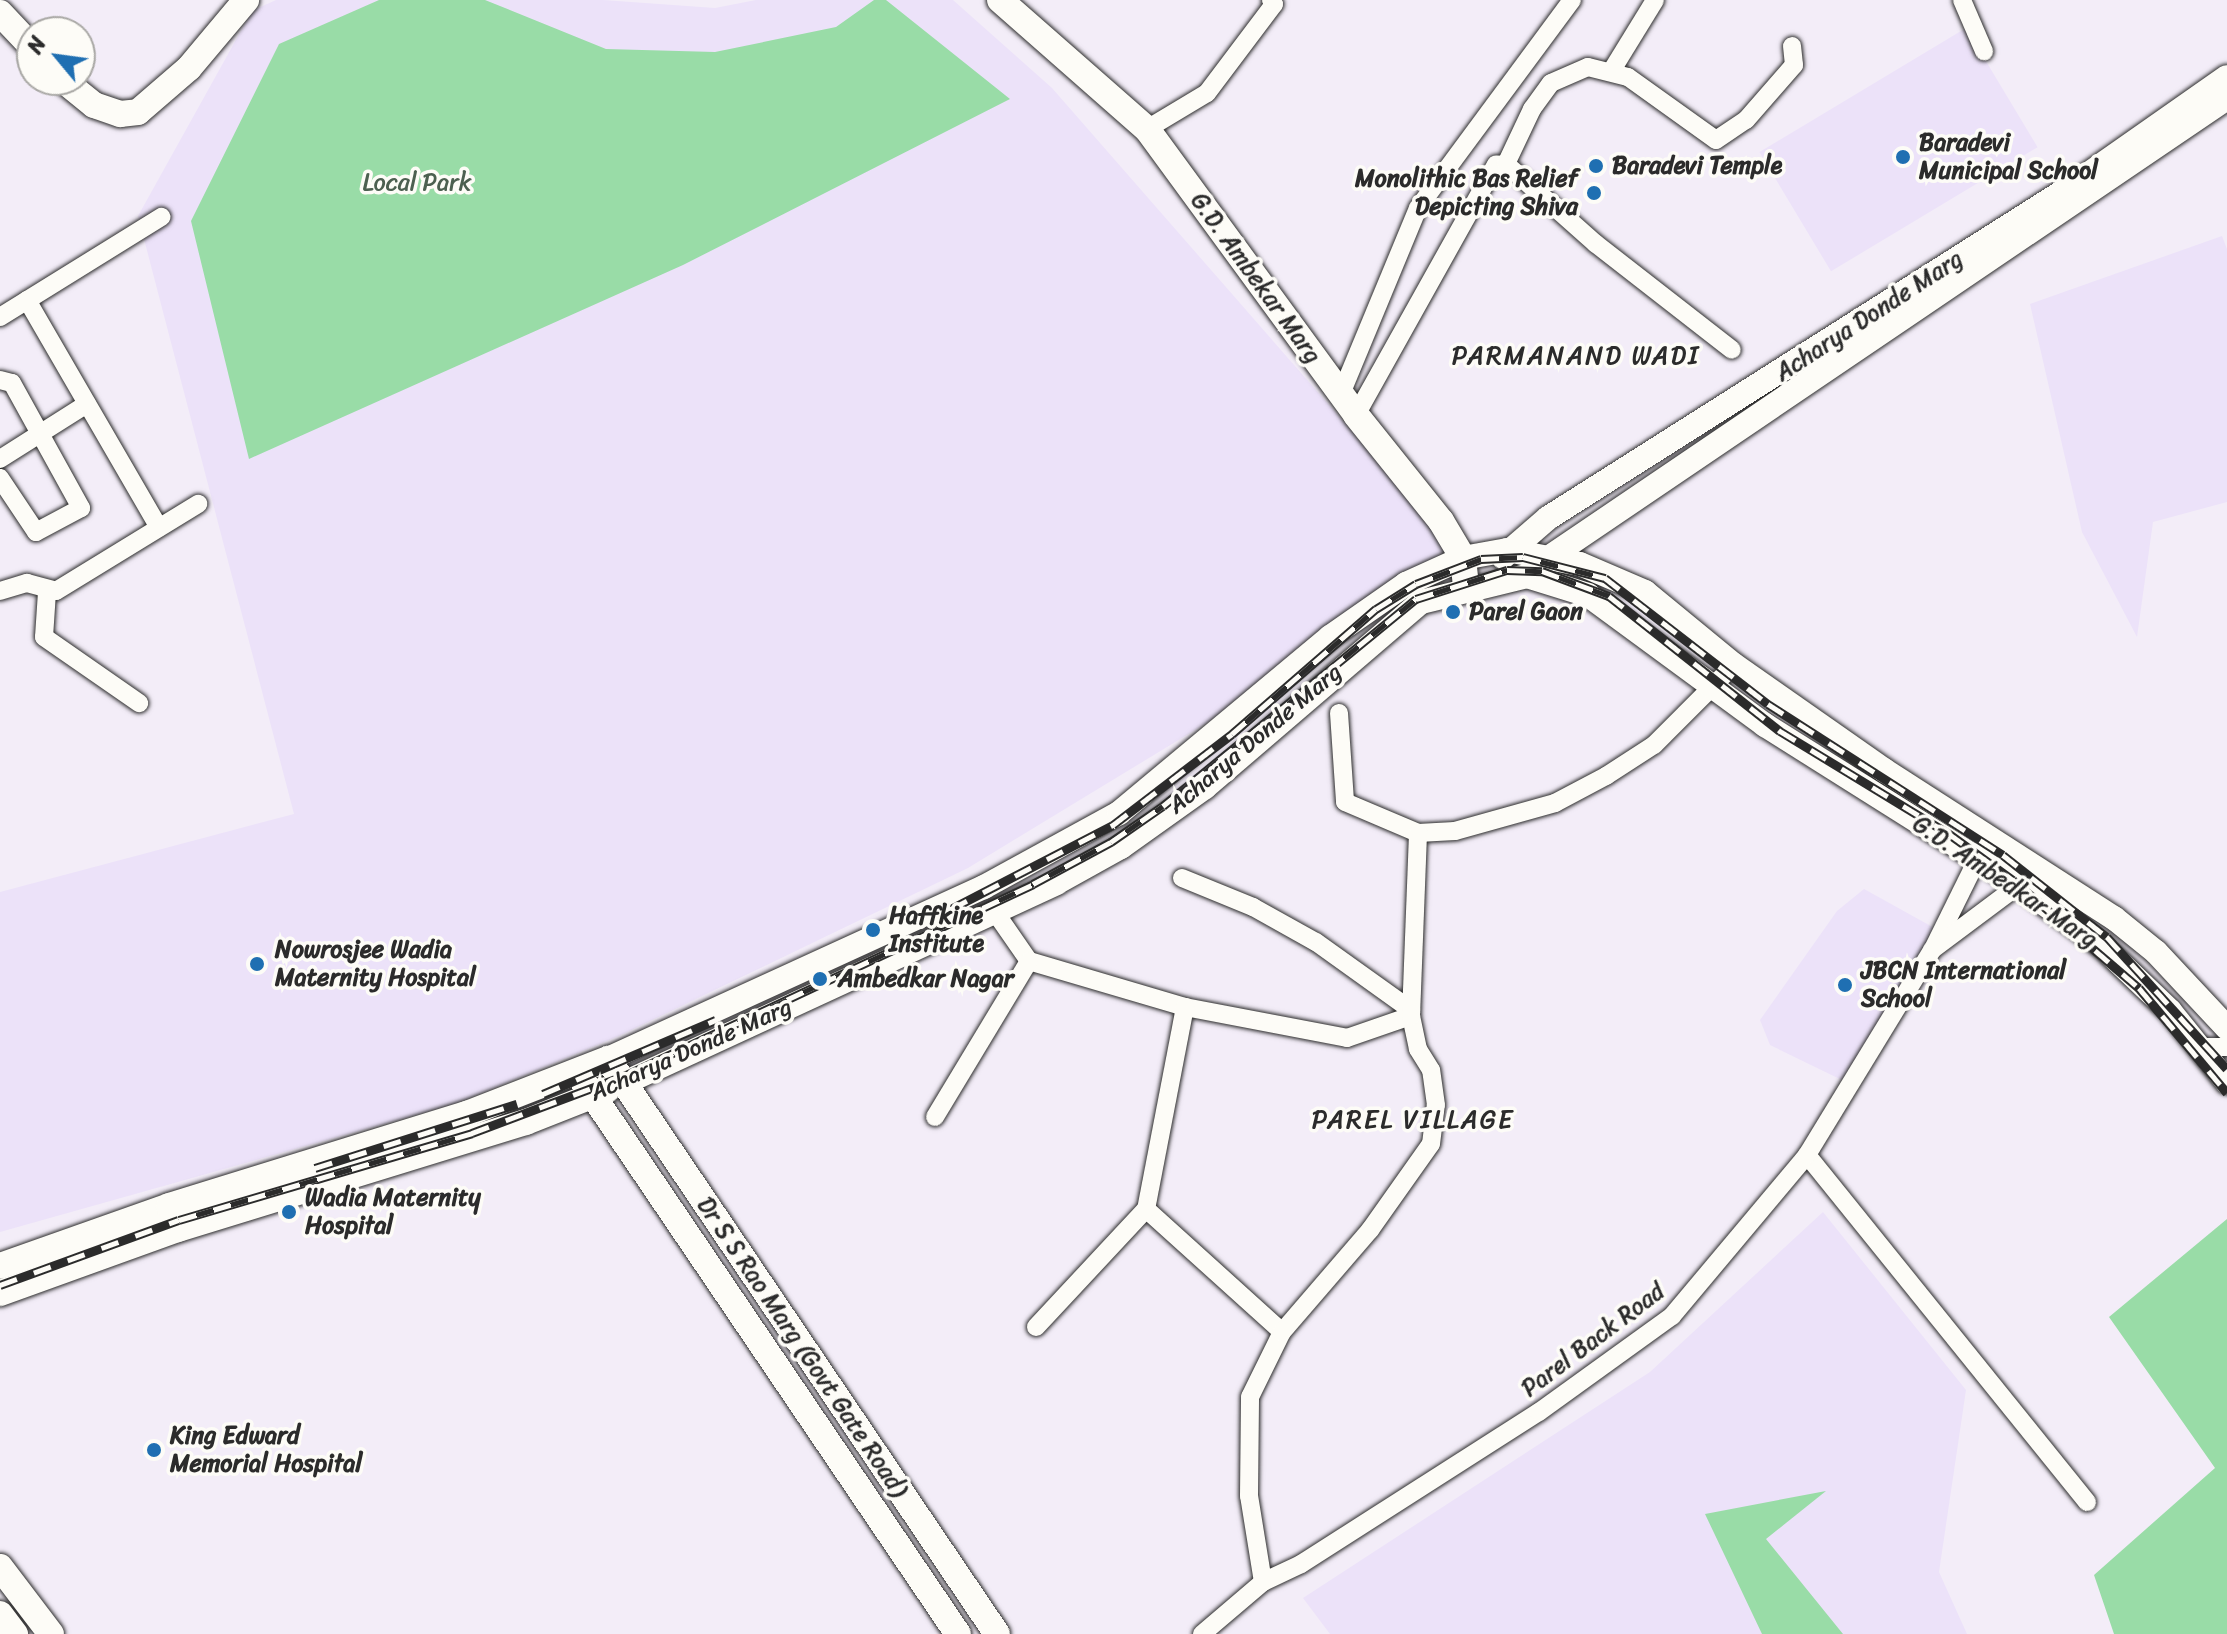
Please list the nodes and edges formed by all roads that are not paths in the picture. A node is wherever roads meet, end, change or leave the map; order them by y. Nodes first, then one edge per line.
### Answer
1 (246, 0) edge
2 (1000, 0) edge
3 (1271, 0) edge
4 (1572, 0) edge
5 (1655, 0) edge
6 (1962, 0) edge
7 (0, 13) edge
8 (16, 30) edge
9 (1792, 46) dead end
10 (1984, 51) dead end
11 (1612, 70) junction
12 (2227, 77) edge
13 (83, 96) edge
14 (2227, 98) edge
15 (1147, 129) junction
16 (1506, 164) junction
17 (161, 217) dead end
18 (27, 300) junction
19 (0, 317) edge
20 (1732, 350) dead end
21 (0, 380) edge
22 (87, 404) junction
23 (1348, 404) junction
24 (42, 433) junction
25 (0, 459) edge
26 (0, 478) edge
27 (198, 504) dead end
28 (159, 528) junction
29 (1507, 550) junction
30 (1547, 557) junction
31 (1463, 558) junction
32 (1527, 576) junction
33 (1476, 587) junction
34 (0, 591) edge
35 (47, 592) junction
36 (1734, 665) junction
37 (1279, 679) junction
38 (1714, 687) junction
39 (139, 703) dead end
40 (1298, 703) junction
41 (1339, 713) dead end
42 (1873, 795) joint
43 (1418, 833) junction
44 (1990, 836) junction
45 (1976, 859) junction
46 (1182, 878) dead end
47 (2019, 885) junction
48 (995, 912) junction
49 (926, 913) junction
50 (938, 937) junction
51 (1932, 950) junction
52 (1029, 961) junction
53 (782, 981) junction
54 (793, 1005) junction
55 (1185, 1007) junction
56 (1411, 1013) junction
57 (2227, 1028) edge
58 (2215, 1047) edge
59 (608, 1059) junction
60 (577, 1072) junction
61 (2227, 1082) edge
62 (624, 1083) junction
63 (592, 1095) junction
64 (935, 1117) dead end
65 (1807, 1155) junction
66 (228, 1201) junction
67 (1146, 1209) junction
68 (0, 1266) edge
69 (0, 1293) edge
70 (1036, 1327) dead end
71 (1282, 1332) junction
72 (2087, 1502) dead end
73 (0, 1567) edge
74 (1263, 1582) junction
75 (0, 1614) edge
76 (43, 1631) edge
77 (15, 1634) edge
78 (958, 1634) edge
79 (997, 1634) edge
80 (1202, 1634) edge

1 - 13 main road
2 - 15 main road, G.D. Ambekar Marg
3 - 15 street
4 - 23 street
5 - 11 street
6 - 10 street
7 - 8 main road
9 - 11 street
11 - 16 street
12 - 29 street, Acharya Donde Marg
14 - 30 street, Acharya Donde Marg
15 - 23 main road, G.D. Ambekar Marg
16 - 20 street
16 - 23 street
17 - 18 street
18 - 19 street
18 - 22 street
21 - 24 street
22 - 24 street
22 - 28 street
23 - 31 main road, G.D. Ambekar Marg
24 - 25 street
24 - 26 street
27 - 28 street
28 - 35 street
29 - 30 street, Acharya Donde Marg
29 - 31 street, Acharya Donde Marg
29 - 33 street
30 - 32 street, Acharya Donde Marg
30 - 36 street
31 - 33 main road, G.D. Ambekar Marg
31 - 37 street, Acharya Donde Marg
32 - 33 street, Acharya Donde Marg
32 - 38 street, Acharya Donde Marg
33 - 40 street, Acharya Donde Marg
34 - 35 street
35 - 39 street
36 - 38 street
36 - 44 street
37 - 40 street
37 - 49 street, Acharya Donde Marg
38 - 42 street, Acharya Donde Marg
38 - 43 street
40 - 48 street, Acharya Donde Marg
41 - 43 street
42 - 45 street, G.D. Ambedkar Marg
43 - 56 street
44 - 45 street
44 - 57 street
45 - 47 street, G.D. Ambedkar Marg
45 - 51 street
46 - 56 street
47 - 51 street, Parel Back Road
47 - 58 street, G.D. Ambedkar Marg
48 - 50 street, Acharya Donde Marg
48 - 52 street
49 - 50 street
49 - 53 street, Acharya Donde Marg
50 - 54 street, Acharya Donde Marg
51 - 65 street, Parel Back Road
52 - 55 street
52 - 64 street
53 - 54 street
53 - 59 street, Acharya Donde Marg
54 - 62 street, Acharya Donde Marg
55 - 56 street
55 - 67 street
56 - 71 street
58 - 61 street, G.D. Ambedkar Marg
59 - 60 main road, Acharya Donde Marg
59 - 62 main road, Dr S S Rao Marg (Govt Gate Road)
60 - 63 main road
60 - 66 main road, Acharya Donde Marg
62 - 63 main road, Acharya Donde Marg
62 - 79 main road, Dr S S Rao Marg (Govt Gate Road)
63 - 66 main road, Acharya Donde Marg
63 - 78 main road
65 - 72 street
65 - 74 street, Parel Back Road
66 - 68 main road, Acharya Donde Marg
66 - 69 main road, Acharya Donde Marg
67 - 70 street
67 - 71 street
71 - 74 street
73 - 76 main road
74 - 80 street, Parel Back Road
75 - 77 main road

